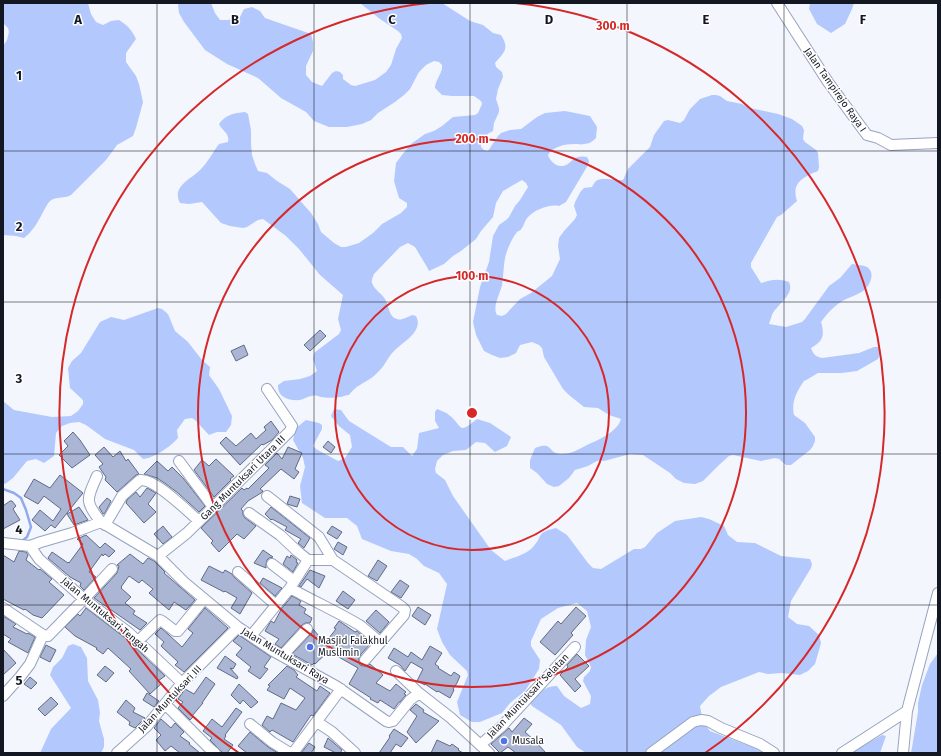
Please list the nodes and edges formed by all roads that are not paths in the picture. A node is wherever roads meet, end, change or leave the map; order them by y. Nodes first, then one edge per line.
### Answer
1 (777, 3) edge
2 (938, 143) edge
3 (268, 389) dead end
4 (180, 461) dead end
5 (97, 476) dead end
6 (267, 496) dead end
7 (214, 507) junction
8 (250, 513) dead end
9 (199, 521) junction
10 (103, 524) junction
11 (3, 543) edge
12 (30, 546) junction
13 (158, 556) junction
14 (308, 560) junction
15 (333, 560) junction
16 (272, 564) dead end
17 (112, 569) dead end
18 (238, 572) dead end
19 (292, 585) junction
20 (938, 593) edge
21 (204, 599) junction
22 (84, 600) junction
23 (276, 605) junction
24 (3, 608) edge
25 (238, 628) junction
26 (307, 629) dead end
27 (43, 635) junction
28 (251, 636) junction
29 (138, 641) junction
30 (380, 642) junction
31 (575, 647) dead end
32 (282, 656) junction
33 (365, 660) dead end
34 (396, 671) dead end
35 (182, 683) junction
36 (341, 690) junction
37 (419, 693) junction
38 (3, 696) edge
39 (165, 704) junction
40 (907, 711) junction
41 (317, 722) junction
42 (250, 724) dead end
43 (480, 745) junction
44 (117, 753) edge
45 (215, 753) edge
46 (290, 753) edge
47 (293, 753) edge
48 (355, 753) edge
49 (489, 753) edge
50 (651, 753) edge
51 (774, 753) edge
52 (842, 753) edge
53 (903, 753) edge

1 - 2 street, Jalan Tampirejo Raya I
3 - 7 street, Gang Muntuksari Utara III
4 - 7 street
5 - 10 street
6 - 15 street
7 - 9 street, Gang Muntuksari Utara III
8 - 14 street
9 - 10 street
9 - 13 street, Gang Muntuksari Utara III
10 - 12 street
10 - 13 street, Jalan Muntuksari Raya
11 - 12 street
12 - 22 street, Jalan Muntuksari Tengah
13 - 21 street, Jalan Muntuksari Raya
14 - 15 street
14 - 19 street
15 - 30 street
16 - 19 street
17 - 22 street
18 - 23 street
19 - 23 street
19 - 30 street
20 - 40 street
21 - 25 street, Jalan Muntuksari Raya
21 - 29 street
22 - 27 street
22 - 29 street, Jalan Muntuksari Tengah
23 - 28 street
24 - 27 street
25 - 28 street, Jalan Muntuksari Raya
25 - 35 street, Jalan Muntuksari III
26 - 32 street
27 - 38 street
28 - 32 street, Jalan Muntuksari Raya
29 - 35 street, Jalan Muntuksari Tengah
30 - 33 street
31 - 43 street, Jalan Muntuksari Selatan
32 - 36 street, Jalan Muntuksari Raya
34 - 37 street
35 - 39 street, Jalan Muntuksari III
36 - 37 street, Jalan Muntuksari Raya
36 - 41 street
37 - 43 street
39 - 44 street, Jalan Muntuksari III
39 - 45 street
40 - 52 street
40 - 53 street
41 - 47 street
41 - 48 street
42 - 46 street
43 - 49 street
50 - 51 street

